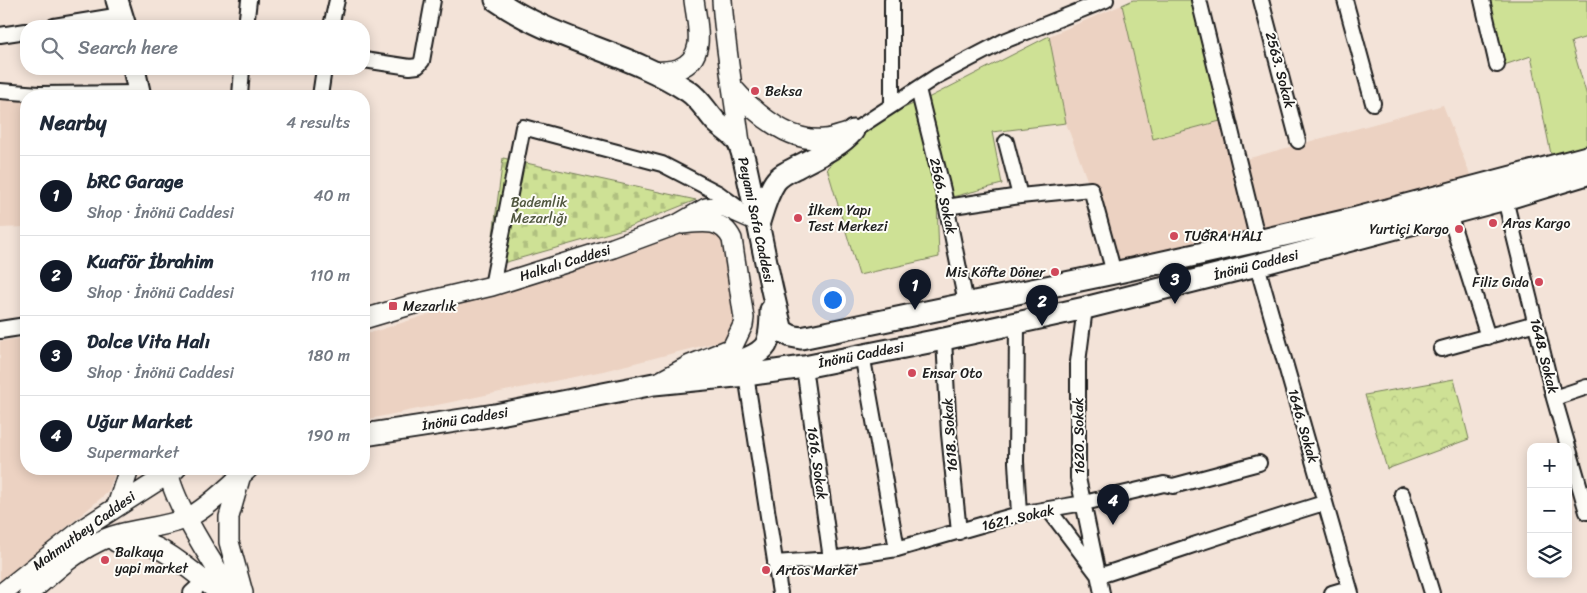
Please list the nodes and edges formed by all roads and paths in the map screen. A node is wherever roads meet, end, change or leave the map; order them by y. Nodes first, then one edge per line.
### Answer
1 (249, 0) edge
2 (337, 0) edge
3 (433, 0) edge
4 (496, 0) edge
5 (694, 0) edge
6 (722, 0) edge
7 (892, 0) edge
8 (1106, 0) edge
9 (1199, 0) edge
10 (1261, 0) edge
11 (1345, 0) edge
12 (1482, 0) edge
13 (121, 14) edge
14 (88, 20) edge
15 (247, 20) edge
16 (332, 20) edge
17 (20, 32) edge
18 (0, 35) edge
19 (370, 61) edge
20 (1497, 65) dead end
21 (654, 72) junction
22 (135, 75) edge
23 (242, 75) edge
24 (323, 75) edge
25 (733, 88) junction
26 (918, 89) junction
27 (139, 90) edge
28 (240, 90) edge
29 (321, 90) edge
30 (0, 91) edge
31 (20, 93) edge
32 (1373, 102) dead end
33 (892, 105) junction
34 (853, 131) junction
35 (1298, 140) dead end
36 (1006, 142) dead end
37 (740, 143) junction
38 (1587, 157) edge
39 (1587, 174) edge
40 (1020, 196) junction
41 (1505, 199) junction
42 (946, 207) junction
43 (1449, 214) junction
44 (758, 222) junction
45 (678, 224) junction
46 (1258, 241) junction
47 (1257, 264) junction
48 (1114, 273) junction
49 (492, 286) junction
50 (772, 296) junction
51 (966, 303) junction
52 (1085, 308) junction
53 (370, 317) edge
54 (1017, 323) junction
55 (1536, 323) junction
56 (20, 327) edge
57 (0, 330) edge
58 (1488, 337) junction
59 (944, 339) junction
60 (1441, 349) dead end
61 (862, 354) junction
62 (804, 367) junction
63 (746, 375) junction
64 (654, 384) junction
65 (1587, 386) edge
66 (1554, 398) junction
67 (370, 434) edge
68 (1259, 463) dead end
69 (127, 475) edge
70 (164, 475) edge
71 (172, 475) edge
72 (242, 475) edge
73 (244, 475) edge
74 (1402, 494) dead end
75 (1084, 503) junction
76 (1324, 503) junction
77 (117, 506) junction
78 (1050, 510) junction
79 (1587, 512) edge
80 (1019, 514) junction
81 (188, 518) junction
82 (959, 532) junction
83 (97, 542) junction
84 (898, 549) junction
85 (831, 560) junction
86 (775, 563) junction
87 (1099, 576) junction
88 (197, 587) edge
89 (1350, 590) edge
90 (2, 593) edge
91 (29, 593) edge
92 (219, 593) edge
93 (233, 593) edge
94 (243, 593) edge
95 (780, 593) edge
96 (1102, 593) edge
97 (1332, 593) edge
98 (1432, 593) edge

1 - 15 street
2 - 16 street
3 - 19 street
4 - 21 main road
5 - 21 main road
6 - 25 main road, Peyami Safa Caddesi
7 - 33 street
8 - 26 street
9 - 46 street
10 - 35 street, 2563. Sokak
11 - 32 street
12 - 20 street
13 - 14 street
17 - 18 street
21 - 37 main road, Peyami Safa Caddesi
22 - 27 main road
23 - 28 street
24 - 29 street
25 - 34 main road
25 - 37 main road, Peyami Safa Caddesi
26 - 33 street
26 - 42 street, 2566. Sokak
30 - 31 street
33 - 34 street
34 - 44 main road
36 - 40 street
37 - 44 main road, Peyami Safa Caddesi
38 - 46 main road, İnönü Caddesi
39 - 41 main road, İnönü Caddesi
40 - 42 street
40 - 48 street
41 - 43 main road, İnönü Caddesi
41 - 55 street, 1648. Sokak
42 - 51 street, 2566. Sokak
43 - 47 main road, İnönü Caddesi
43 - 58 street
44 - 45 main road, Halkalı Caddesi
44 - 49 street
44 - 50 main road, Peyami Safa Caddesi
45 - 49 main road, Halkalı Caddesi
45 - 64 main road, İnönü Caddesi
46 - 48 main road, İnönü Caddesi
47 - 52 main road, İnönü Caddesi
47 - 76 street, 1646. Sokak
48 - 51 main road, İnönü Caddesi
49 - 53 main road, Halkalı Caddesi
50 - 51 main road, İnönü Caddesi
50 - 64 main road
52 - 54 main road, İnönü Caddesi
52 - 75 street, 1620. Sokak
54 - 59 main road, İnönü Caddesi
54 - 80 street
55 - 58 street
55 - 66 street, 1648. Sokak
56 - 57 street
58 - 60 street
59 - 61 main road, İnönü Caddesi
59 - 82 street, 1618. Sokak
61 - 62 main road, İnönü Caddesi
61 - 84 street
62 - 63 main road, İnönü Caddesi
62 - 85 street, 1616. Sokak
63 - 64 main road, İnönü Caddesi
63 - 86 street
64 - 67 main road, İnönü Caddesi
65 - 66 street
66 - 79 street, 1648. Sokak
68 - 75 street, 1621. Sokak
69 - 77 main road
70 - 77 main road, Mahmutbey Caddesi
71 - 81 main road
72 - 81 main road
73 - 94 main road
74 - 98 street
75 - 78 street, 1621. Sokak
75 - 87 street, 1620. Sokak
76 - 87 street
76 - 89 street, 1646. Sokak
77 - 90 main road, Mahmutbey Caddesi
78 - 80 street, 1621. Sokak
78 - 87 street
80 - 82 street, 1621. Sokak
81 - 83 main road, Mahmutbey Caddesi
81 - 93 main road
82 - 84 street, 1621. Sokak
83 - 88 main road
83 - 91 main road, Mahmutbey Caddesi
84 - 85 street, 1621. Sokak
85 - 86 street, 1621. Sokak
86 - 95 street
87 - 96 street, 1620. Sokak
88 - 92 main road
89 - 97 street, 1646. Sokak

